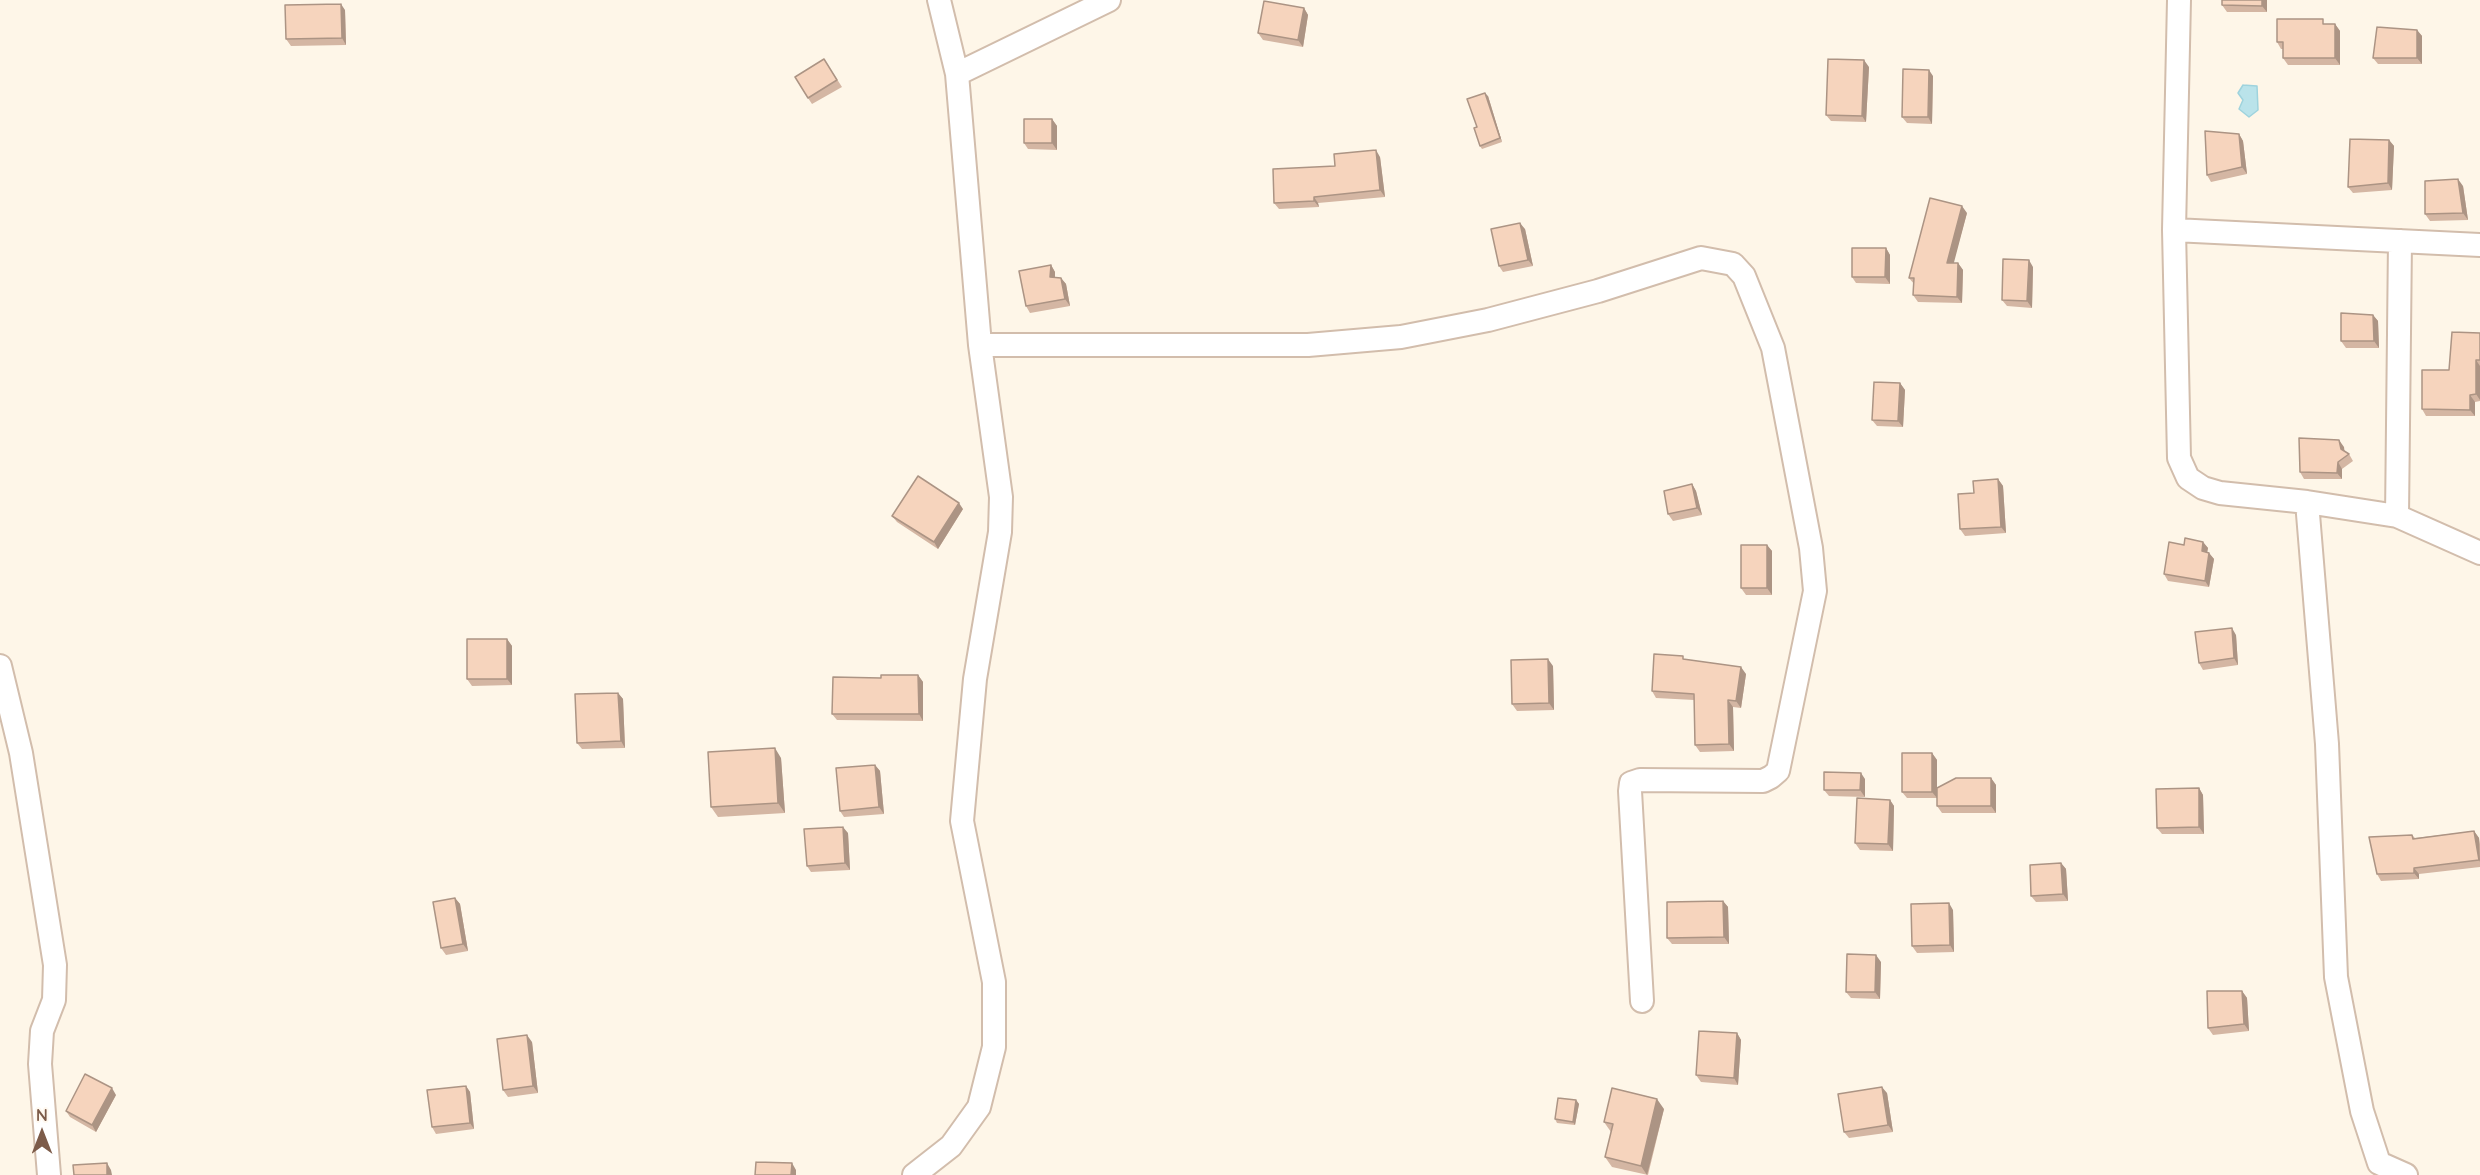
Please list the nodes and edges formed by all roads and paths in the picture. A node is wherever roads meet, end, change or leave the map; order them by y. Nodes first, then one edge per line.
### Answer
1 (939, 0) edge
2 (1109, 0) edge
3 (2179, 0) edge
4 (957, 74) junction
5 (2174, 230) junction
6 (2400, 241) junction
7 (2480, 245) edge
8 (980, 345) junction
9 (2307, 502) junction
10 (2397, 516) junction
11 (2480, 553) edge
12 (0, 666) edge
13 (1642, 1001) dead end
14 (49, 1175) edge
15 (914, 1175) edge
16 (2406, 1175) edge

1 - 4 street
2 - 4 street
3 - 5 street
4 - 8 street
5 - 6 street
5 - 9 street
6 - 7 street
6 - 10 street
8 - 13 street
8 - 15 street
9 - 10 street
9 - 16 street
10 - 11 street
12 - 14 street

